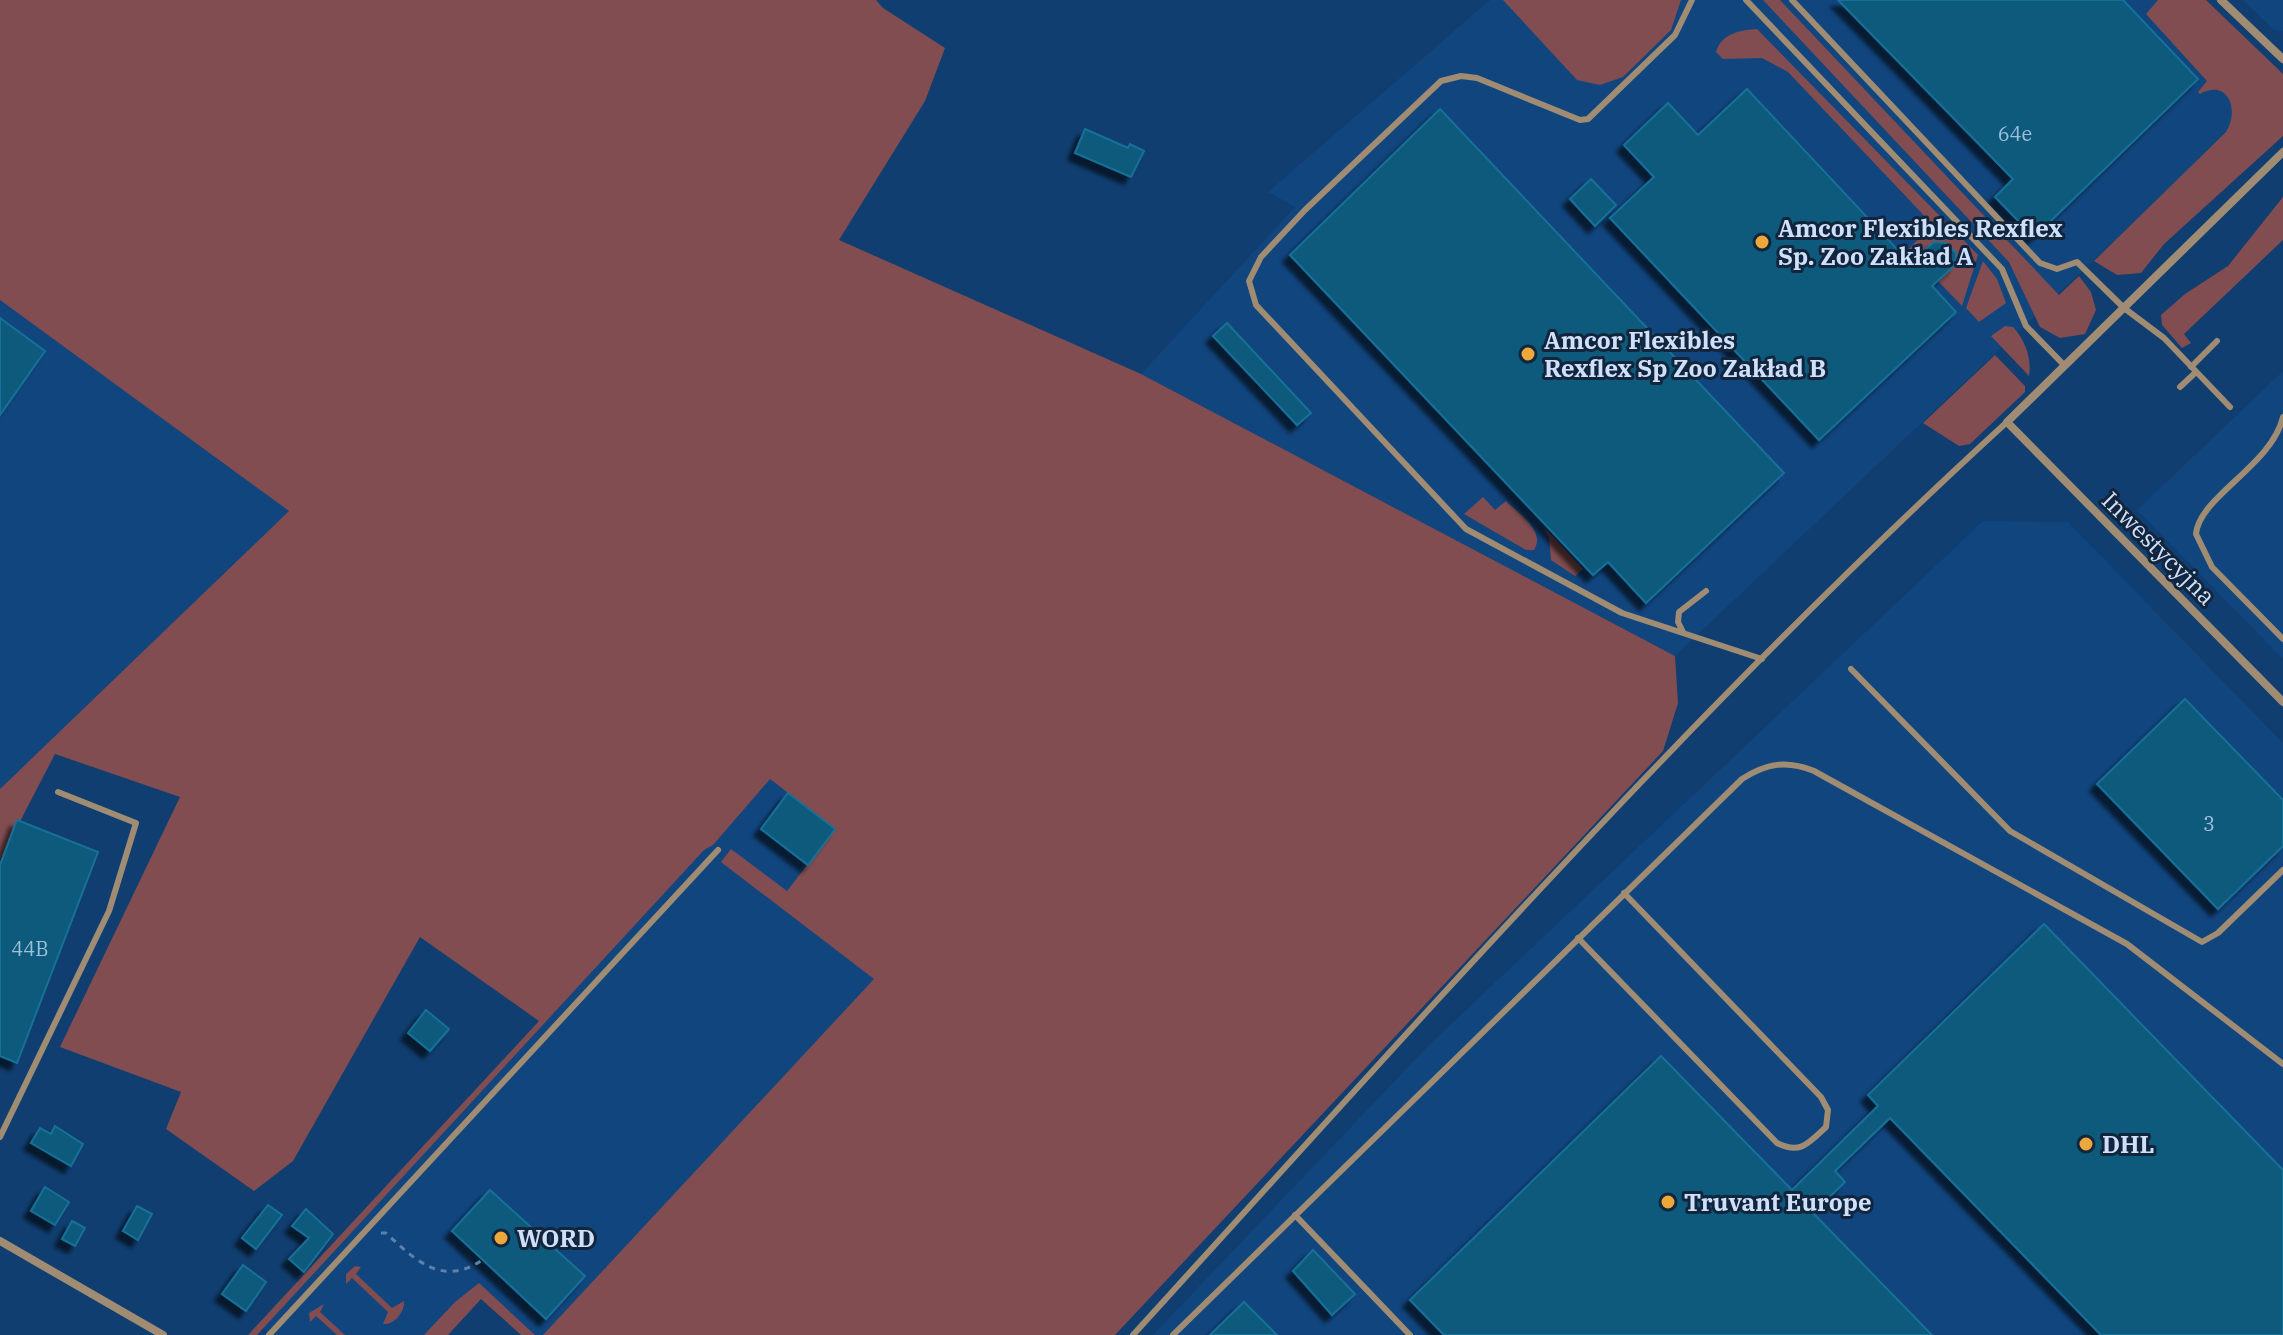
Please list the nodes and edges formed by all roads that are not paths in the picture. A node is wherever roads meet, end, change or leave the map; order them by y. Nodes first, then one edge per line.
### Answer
1 (1692, 0) edge
2 (1746, 0) edge
3 (1792, 0) edge
4 (2221, 0) edge
5 (2283, 59) edge
6 (2283, 152) edge
7 (2124, 308) junction
8 (2217, 341) dead end
9 (2065, 366) junction
10 (2194, 369) junction
11 (2180, 387) dead end
12 (2230, 407) dead end
13 (2283, 417) edge
14 (2007, 422) junction
15 (1706, 591) dead end
16 (1684, 634) junction
17 (2283, 639) edge
18 (1762, 659) junction
19 (1851, 669) dead end
20 (2283, 702) edge
21 (58, 792) dead end
22 (718, 850) dead end
23 (2283, 870) edge
24 (1624, 893) junction
25 (1578, 938) junction
26 (2283, 1064) edge
27 (0, 1137) edge
28 (1295, 1215) junction
29 (0, 1241) edge
30 (163, 1335) edge
31 (269, 1335) edge
32 (1133, 1335) edge
33 (1173, 1335) edge
34 (1410, 1335) edge

1 - 16 lane
2 - 9 lane
3 - 7 lane
4 - 5 street
6 - 7 street
7 - 9 street
7 - 10 lane
8 - 10 lane
9 - 14 street
10 - 11 lane
10 - 12 lane
13 - 17 lane
14 - 18 lane
14 - 20 street, Inwestycyjna
15 - 16 lane
16 - 18 lane
18 - 32 lane
19 - 23 lane
21 - 27 lane
22 - 31 lane
24 - 25 lane
24 - 25 lane
24 - 26 lane
25 - 28 lane
28 - 33 lane
28 - 34 lane
29 - 30 street

